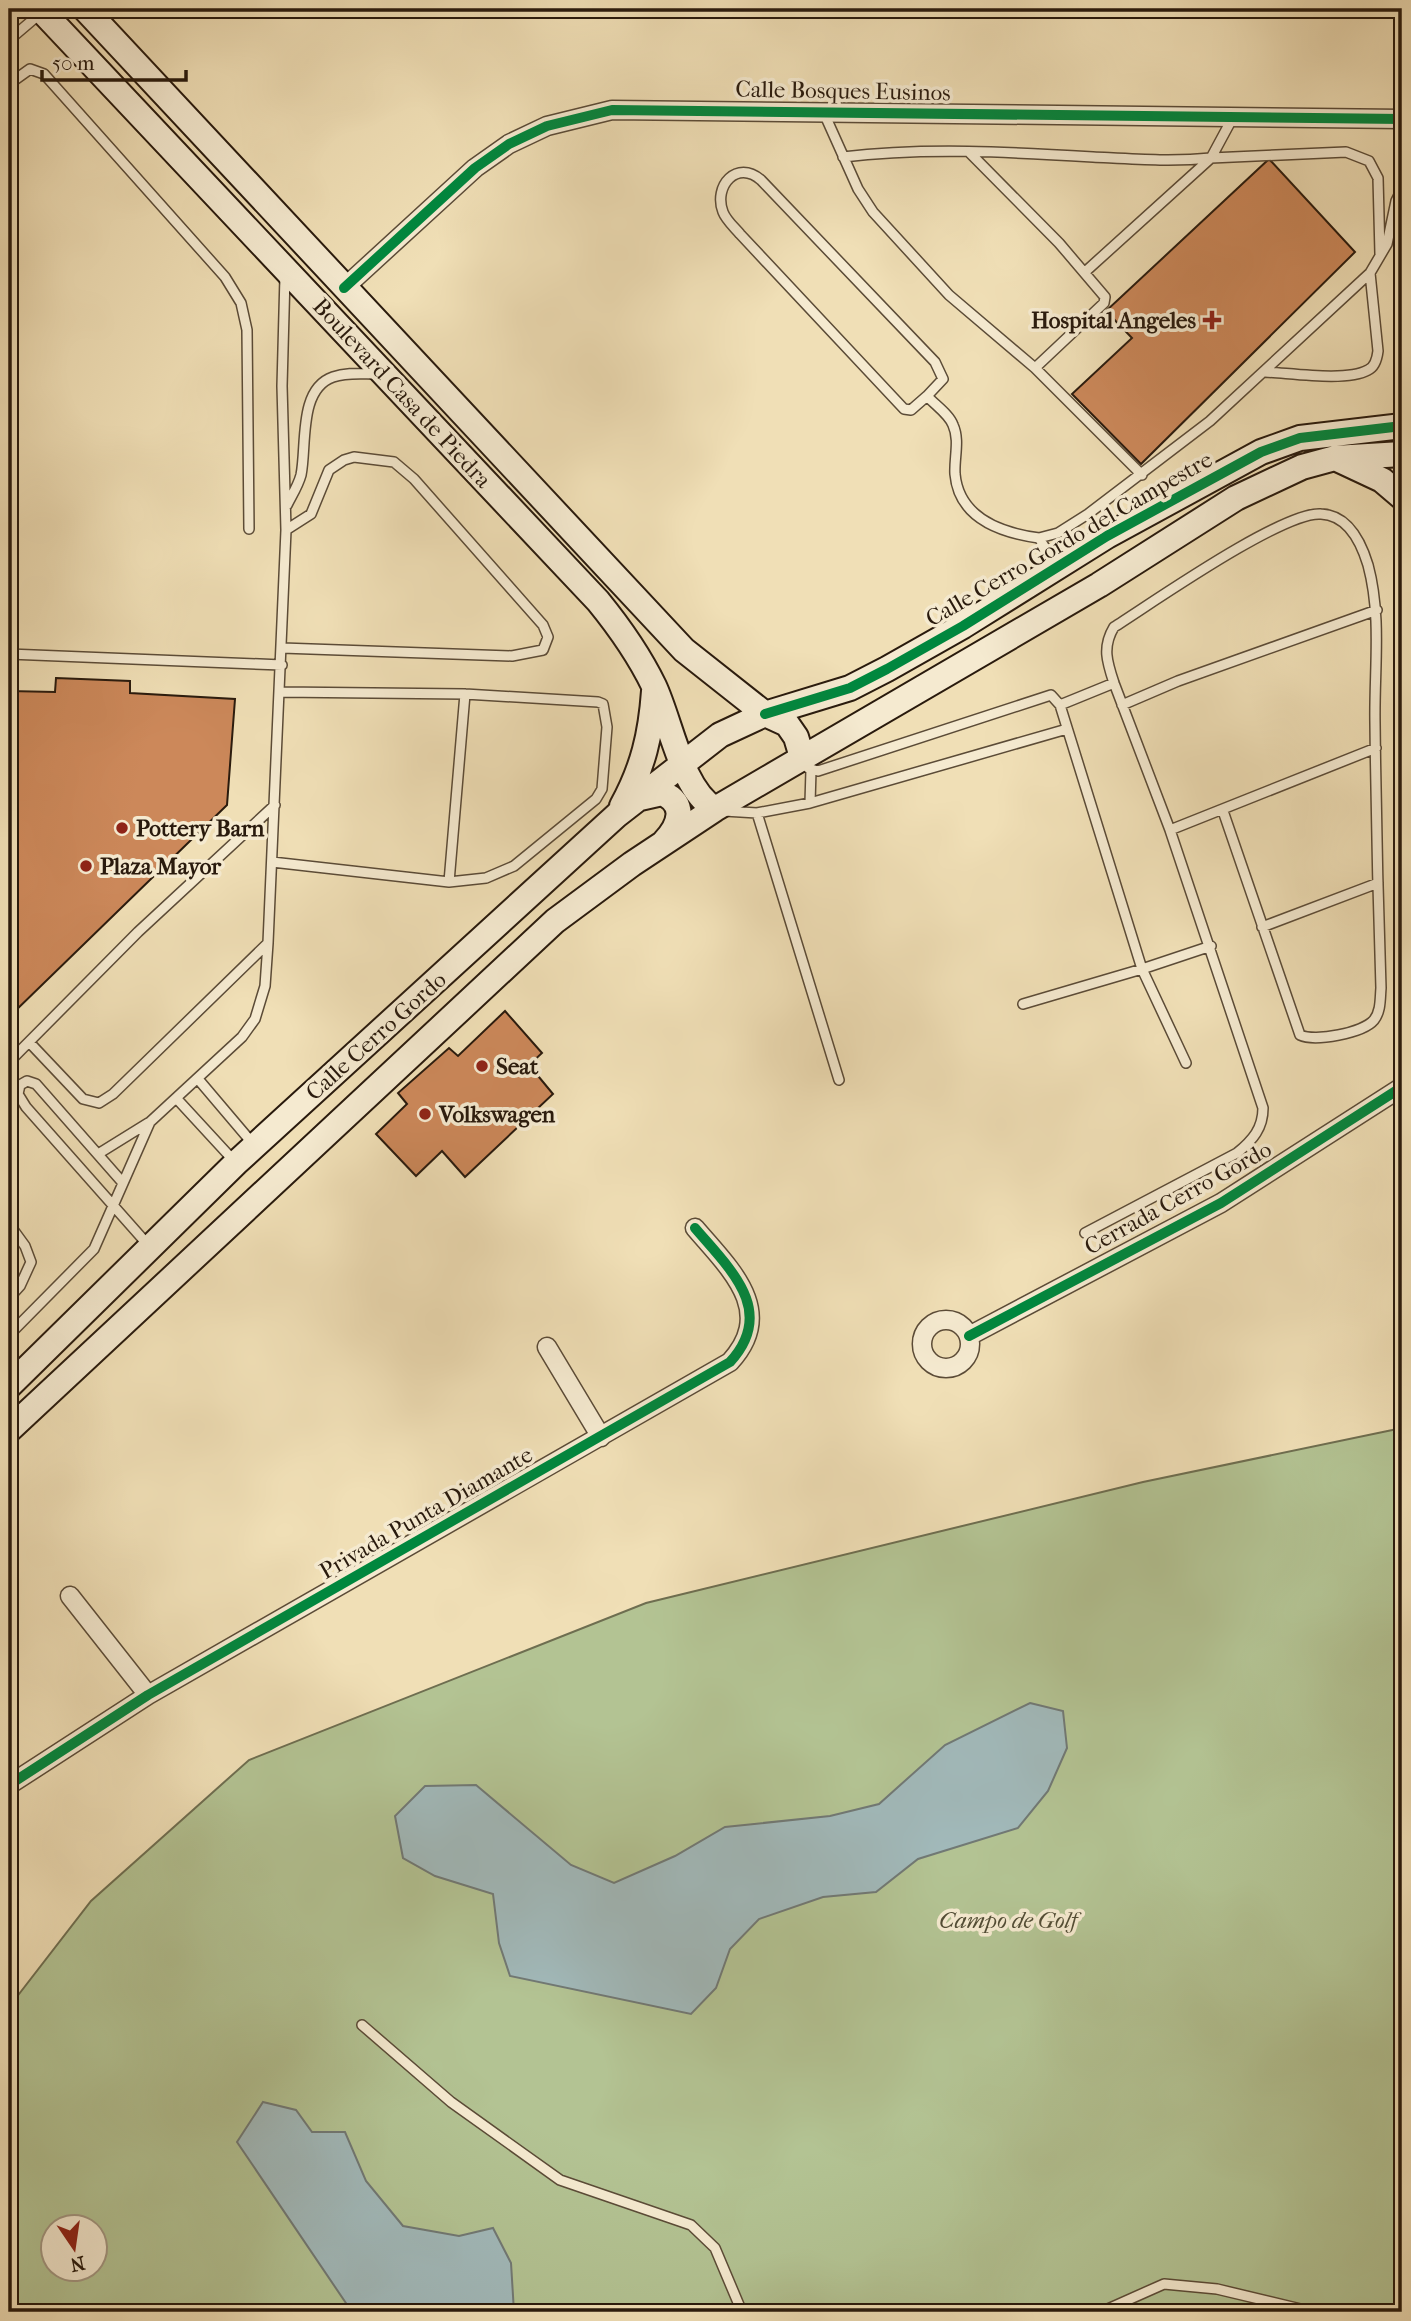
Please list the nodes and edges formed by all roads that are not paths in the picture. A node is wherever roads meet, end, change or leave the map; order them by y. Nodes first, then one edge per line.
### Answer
1 (85, 9) edge
2 (41, 10) edge
3 (9, 40) edge
4 (9, 84) edge
5 (162, 92) junction
6 (138, 111) junction
7 (823, 111) junction
8 (1232, 119) junction
9 (1402, 119) edge
10 (970, 153) junction
11 (843, 157) junction
12 (1210, 158) junction
13 (1402, 190) edge
14 (1380, 259) junction
15 (285, 268) junction
16 (1085, 272) junction
17 (1370, 273) junction
18 (344, 288) junction
19 (1035, 368) junction
20 (1265, 372) junction
21 (384, 374) junction
22 (928, 396) junction
23 (1402, 426) edge
24 (1402, 454) edge
25 (1335, 458) junction
26 (1142, 475) junction
27 (1402, 497) edge
28 (286, 506) junction
29 (249, 529) dead end
30 (286, 530) junction
31 (1040, 538) junction
32 (1057, 568) junction
33 (1377, 610) junction
34 (282, 648) junction
35 (9, 654) edge
36 (282, 665) junction
37 (1114, 683) junction
38 (654, 687) junction
39 (281, 692) junction
40 (465, 694) junction
41 (1060, 705) junction
42 (1122, 705) junction
43 (765, 713) junction
44 (1067, 729) junction
45 (1376, 748) junction
46 (684, 763) junction
47 (806, 764) junction
48 (640, 798) junction
49 (810, 803) junction
50 (275, 805) junction
51 (715, 810) junction
52 (1223, 811) junction
53 (757, 813) junction
54 (617, 816) junction
55 (1170, 830) junction
56 (665, 841) junction
57 (272, 862) junction
58 (449, 882) junction
59 (1378, 883) junction
60 (1262, 927) junction
61 (268, 943) junction
62 (1211, 946) junction
63 (1142, 968) junction
64 (1023, 1004) dead end
65 (29, 1042) junction
66 (9, 1062) edge
67 (1186, 1063) dead end
68 (198, 1079) junction
69 (839, 1080) dead end
70 (1402, 1087) edge
71 (177, 1099) junction
72 (150, 1122) junction
73 (255, 1146) junction
74 (98, 1154) junction
75 (236, 1163) junction
76 (123, 1183) junction
77 (115, 1206) junction
78 (9, 1224) edge
79 (695, 1228) dead end
80 (1085, 1233) dead end
81 (149, 1246) junction
82 (9, 1273) edge
83 (20, 1286) junction
84 (9, 1298) edge
85 (9, 1335) edge
86 (969, 1336) dead end
87 (547, 1347) dead end
88 (9, 1386) edge
89 (9, 1430) edge
90 (601, 1437) junction
91 (70, 1596) dead end
92 (148, 1695) junction
93 (9, 1785) edge
94 (362, 2025) dead end
95 (742, 2312) edge
96 (1101, 2312) edge
97 (1313, 2312) edge

1 - 5 main road, Boulevard Casa de Piedra
2 - 3 lane
2 - 6 main road, Boulevard Casa de Piedra
4 - 29 lane
5 - 6 main road
5 - 18 main road, Boulevard Casa de Piedra
6 - 15 main road, Boulevard Casa de Piedra
7 - 8 street, Calle Bosques Eusinos
7 - 11 lane
7 - 18 street, Calle Bosques Eusinos
8 - 9 street, Calle Bosques Eusinos
8 - 12 lane
10 - 11 lane
10 - 12 lane
10 - 16 lane
11 - 19 lane
12 - 14 lane
12 - 16 lane
13 - 14 lane
14 - 17 lane
15 - 21 main road, Boulevard Casa de Piedra
15 - 28 lane
16 - 19 lane
17 - 20 lane
17 - 20 lane
18 - 43 main road, Boulevard Casa de Piedra
19 - 26 lane
20 - 26 lane
21 - 28 lane
21 - 38 main road, Boulevard Casa de Piedra
22 - 22 lane
22 - 31 lane
23 - 32 main road, Calle Cerro Gordo del Campestre
24 - 25 main road
25 - 27 main road
25 - 47 main road
26 - 31 lane
28 - 30 lane
30 - 34 lane
30 - 34 lane
31 - 32 lane
32 - 43 main road, Calle Cerro Gordo del Campestre
33 - 37 lane
33 - 42 lane
33 - 45 lane
34 - 36 lane
35 - 36 lane
36 - 39 lane
37 - 41 lane
37 - 42 lane
38 - 46 main road, Boulevard Casa de Piedra
38 - 54 main road
39 - 40 lane
39 - 50 lane
40 - 58 lane
40 - 58 lane
41 - 44 lane
41 - 47 lane
42 - 55 lane
43 - 46 main road, Calle Cerro Gordo
43 - 47 main road, Boulevard Casa de Piedra
44 - 49 lane
44 - 63 lane
45 - 52 lane
45 - 59 lane
46 - 48 main road, Calle Cerro Gordo
46 - 51 main road, Boulevard Casa de Piedra
47 - 49 lane
47 - 51 main road
48 - 54 main road, Calle Cerro Gordo
48 - 56 main road
49 - 53 lane
50 - 57 lane
50 - 65 lane
51 - 53 lane
51 - 56 main road, Calle Cerro Gordo
52 - 55 lane
52 - 60 lane
53 - 69 lane
54 - 73 main road, Calle Cerro Gordo
55 - 62 lane
56 - 89 main road, Calle Cerro Gordo
57 - 58 lane
57 - 61 lane
59 - 60 lane
59 - 60 lane
61 - 65 lane
61 - 68 lane
62 - 63 lane
62 - 80 lane
63 - 64 lane
63 - 67 lane
65 - 66 lane
68 - 71 lane
68 - 73 lane
70 - 86 street, Cerrada Cerro Gordo
71 - 72 lane
71 - 75 lane
72 - 74 lane
72 - 76 lane
73 - 75 main road, Calle Cerro Gordo
74 - 76 lane
74 - 77 lane
75 - 81 main road, Calle Cerro Gordo
76 - 77 lane
77 - 81 lane
77 - 85 lane
78 - 83 lane
79 - 90 street, Privada Punta Diamante
81 - 88 main road, Calle Cerro Gordo
82 - 83 lane
83 - 84 lane
87 - 90 street
90 - 92 street, Privada Punta Diamante
91 - 92 street
92 - 93 street, Privada Punta Diamante
94 - 95 lane
96 - 97 lane

